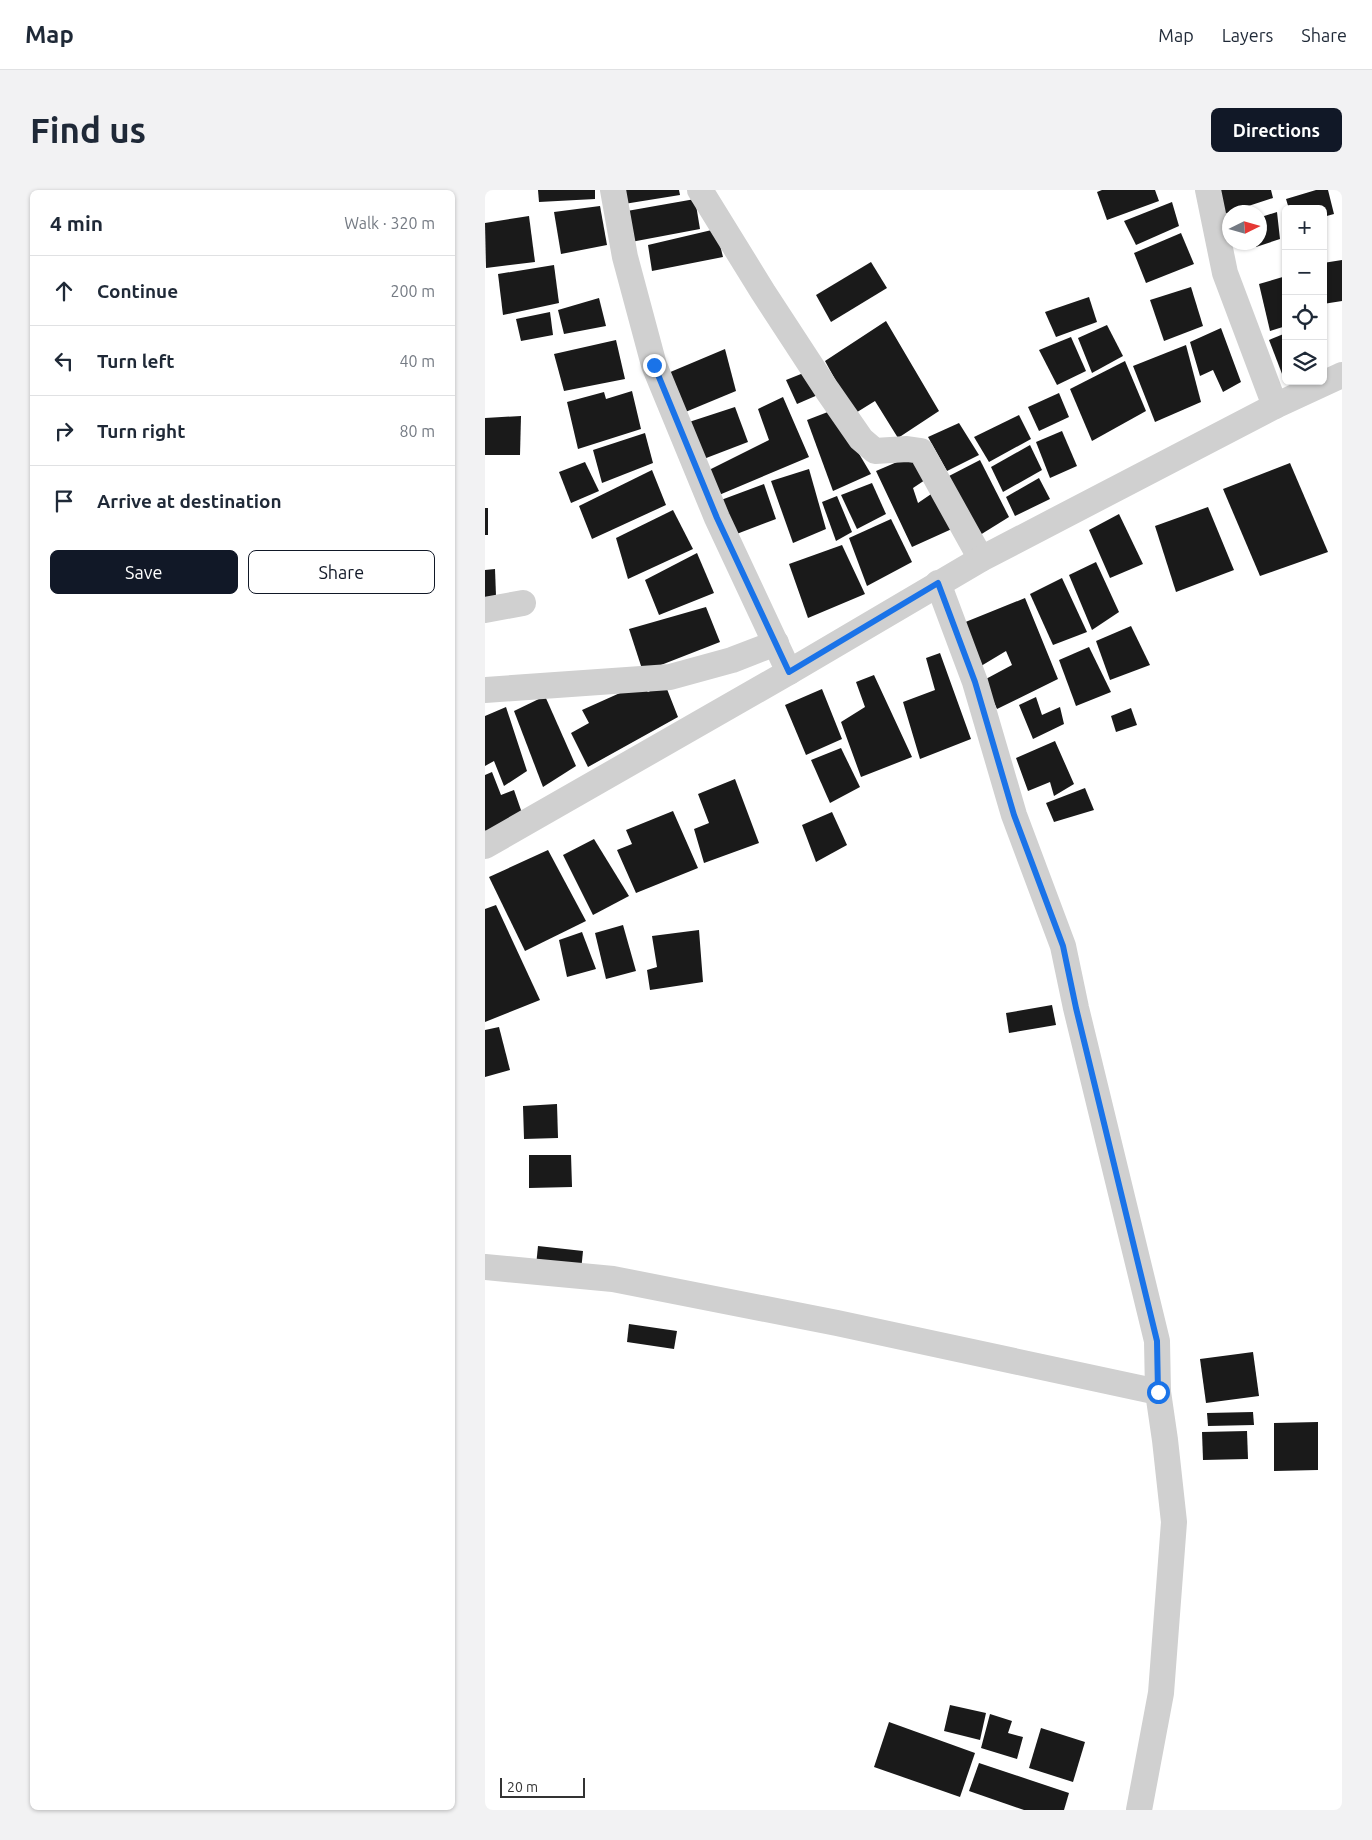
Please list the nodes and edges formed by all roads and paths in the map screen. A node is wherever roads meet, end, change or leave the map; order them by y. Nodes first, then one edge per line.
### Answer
1 (613, 190) edge
2 (701, 190) edge
3 (1208, 190) edge
4 (1342, 375) edge
5 (1275, 406) junction
6 (981, 559) junction
7 (938, 583) junction
8 (523, 603) dead end
9 (485, 610) edge
10 (776, 643) junction
11 (789, 672) junction
12 (485, 690) edge
13 (485, 846) edge
14 (485, 1268) edge
15 (1158, 1392) junction
16 (1139, 1810) edge

1 - 10 street
2 - 6 street
3 - 5 street
4 - 5 street
5 - 6 street
6 - 7 street
7 - 11 street
7 - 15 street
8 - 9 street
10 - 11 street
10 - 12 street
11 - 13 street
14 - 15 street
15 - 16 street

